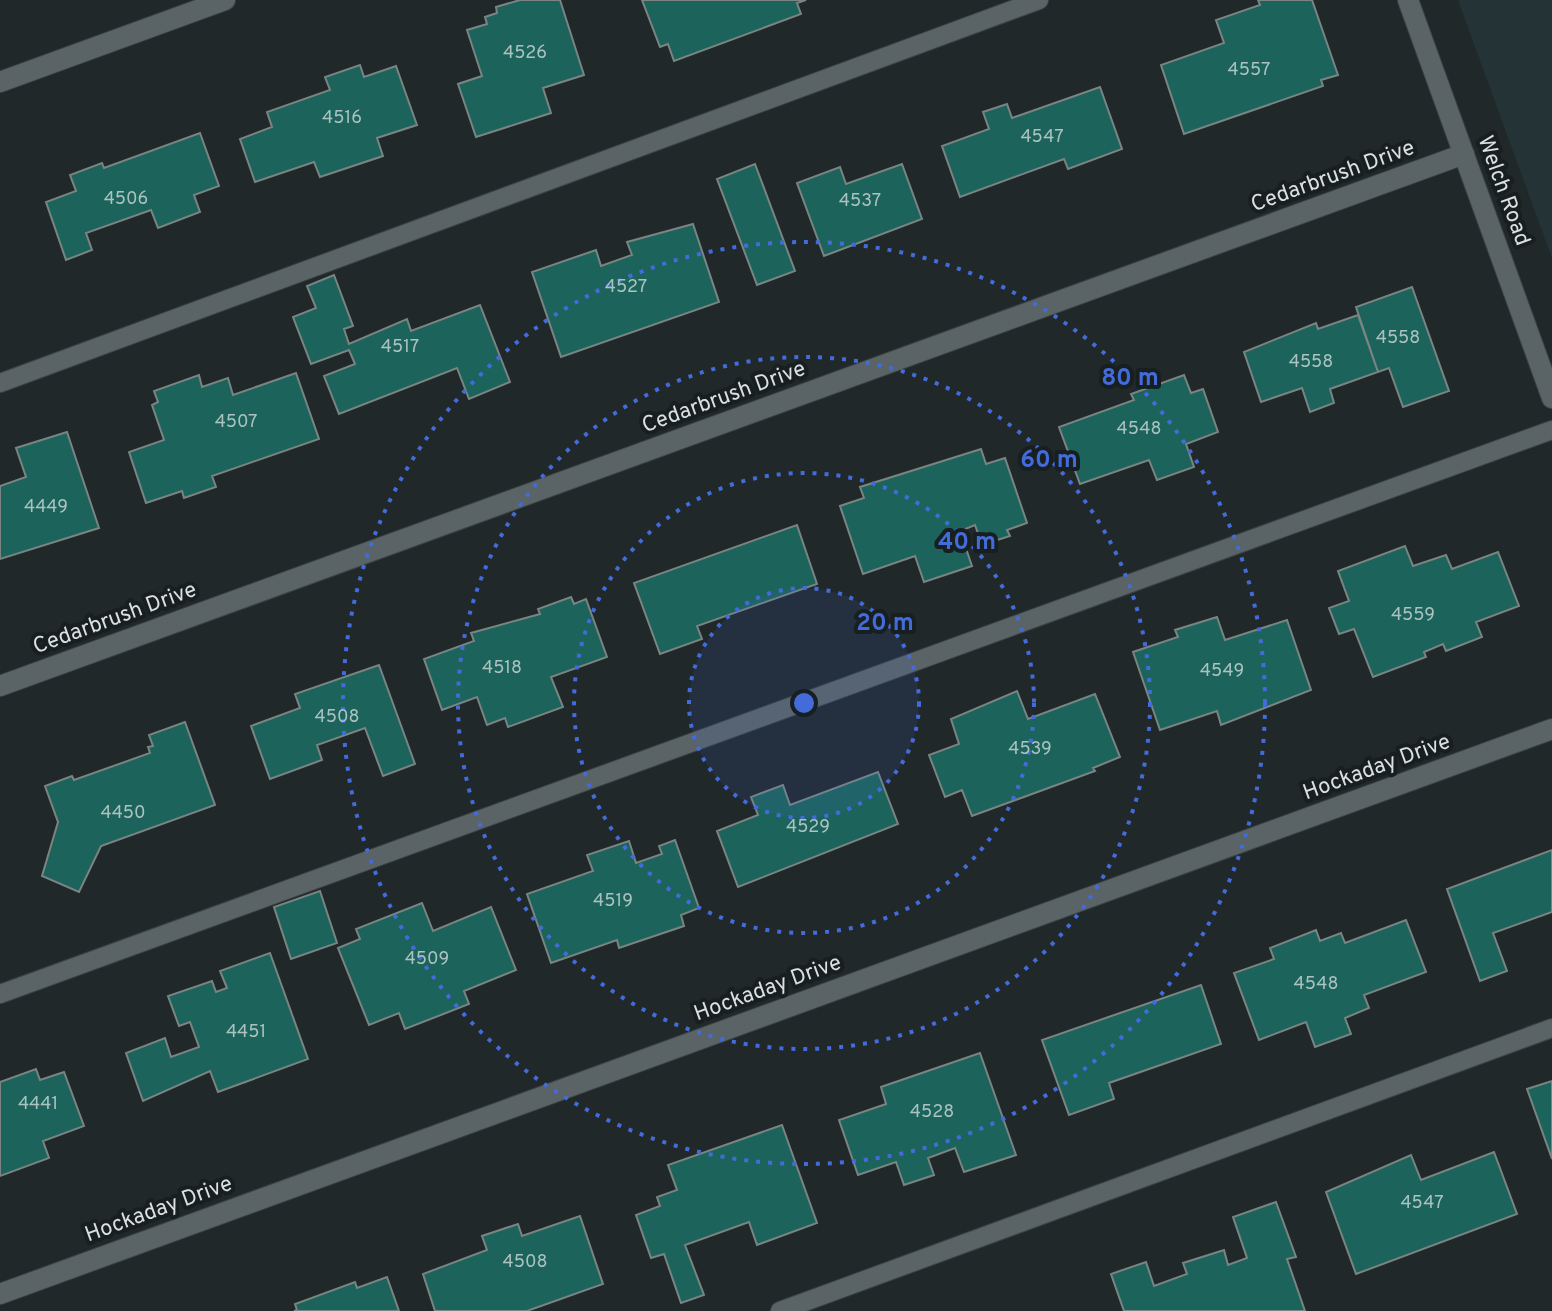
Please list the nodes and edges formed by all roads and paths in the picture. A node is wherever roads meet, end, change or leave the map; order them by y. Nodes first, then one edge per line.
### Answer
1 (225, 0) edge
2 (1039, 0) edge
3 (1408, 0) edge
4 (0, 82) edge
5 (1464, 154) junction
6 (0, 383) edge
7 (1552, 398) edge
8 (1552, 430) edge
9 (0, 686) edge
10 (1552, 729) edge
11 (0, 994) edge
12 (1552, 1028) edge
13 (0, 1294) edge
14 (780, 1311) edge

1 - 4 street
2 - 6 lane
3 - 5 street, Welch Road
5 - 7 street, Welch Road
5 - 9 street, Cedarbrush Drive
8 - 11 lane
10 - 13 street, Hockaday Drive
12 - 14 lane

